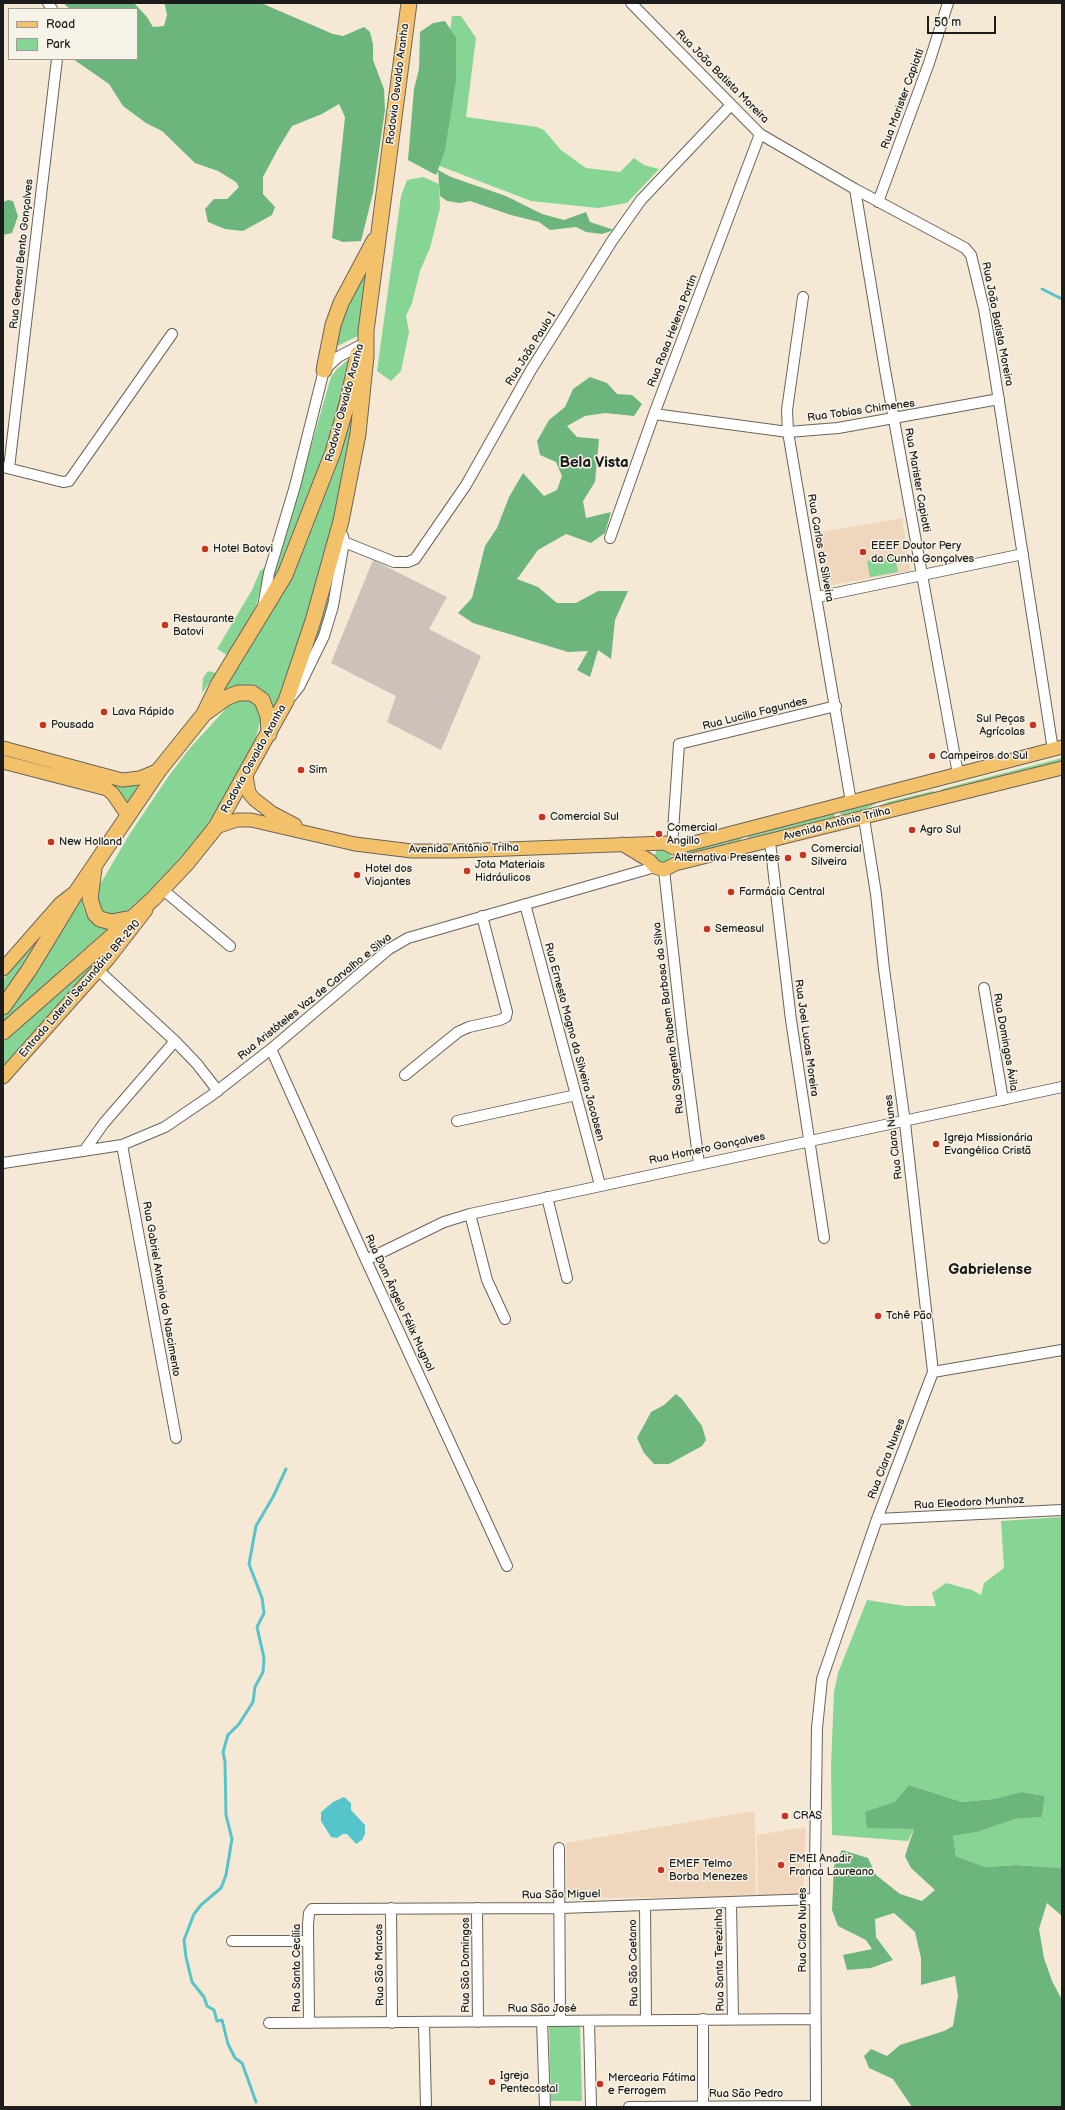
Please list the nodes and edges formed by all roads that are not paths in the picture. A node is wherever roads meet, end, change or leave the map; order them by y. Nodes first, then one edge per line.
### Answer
1 (409, 3) edge
2 (631, 3) edge
3 (948, 3) edge
4 (57, 60) edge
5 (731, 105) junction
6 (760, 134) junction
7 (855, 189) junction
8 (878, 202) junction
9 (380, 229) junction
10 (803, 297) dead end
11 (366, 331) junction
12 (172, 334) dead end
13 (359, 346) junction
14 (324, 370) junction
15 (999, 399) junction
16 (654, 414) junction
17 (894, 420) junction
18 (788, 432) junction
19 (6, 468) edge
20 (341, 522) junction
21 (610, 538) dead end
22 (344, 542) junction
23 (1023, 554) junction
24 (922, 576) junction
25 (817, 597) junction
26 (261, 614) junction
27 (286, 701) junction
28 (836, 706) junction
29 (204, 714) junction
30 (269, 734) junction
31 (3, 748) edge
32 (1058, 748) edge
33 (3, 762) edge
34 (1062, 768) edge
35 (160, 770) junction
36 (958, 774) junction
37 (246, 776) junction
38 (108, 783) junction
39 (851, 802) junction
40 (128, 816) junction
41 (864, 818) junction
42 (216, 827) junction
43 (309, 833) junction
44 (770, 842) junction
45 (621, 844) junction
46 (658, 844) junction
47 (673, 847) junction
48 (661, 866) junction
49 (94, 867) junction
50 (77, 891) junction
51 (158, 894) junction
52 (525, 904) junction
53 (482, 916) junction
54 (133, 918) junction
55 (230, 946) dead end
56 (3, 969) edge
57 (98, 970) junction
58 (984, 988) dead end
59 (3, 1007) edge
60 (3, 1032) edge
61 (175, 1041) junction
62 (271, 1049) junction
63 (405, 1075) dead end
64 (3, 1077) edge
65 (1062, 1087) edge
66 (218, 1091) junction
67 (576, 1095) junction
68 (1003, 1100) junction
69 (905, 1119) junction
70 (457, 1121) dead end
71 (808, 1140) junction
72 (122, 1145) junction
73 (84, 1151) junction
74 (3, 1163) edge
75 (699, 1164) junction
76 (600, 1185) junction
77 (547, 1197) junction
78 (470, 1214) junction
79 (824, 1238) dead end
80 (366, 1260) junction
81 (567, 1278) dead end
82 (505, 1319) dead end
83 (1062, 1350) edge
84 (933, 1372) junction
85 (176, 1438) dead end
86 (1062, 1510) edge
87 (877, 1519) junction
88 (507, 1566) dead end
89 (559, 1848) dead end
90 (815, 1899) junction
91 (730, 1902) junction
92 (645, 1906) junction
93 (391, 1908) junction
94 (478, 1908) junction
95 (560, 1908) junction
96 (309, 1913) joint
97 (308, 1940) junction
98 (232, 1941) dead end
99 (733, 2018) junction
100 (646, 2019) junction
101 (703, 2019) junction
102 (815, 2019) junction
103 (560, 2020) junction
104 (542, 2021) junction
105 (589, 2021) junction
106 (478, 2022) junction
107 (269, 2023) dead end
108 (309, 2023) junction
109 (392, 2023) junction
110 (424, 2023) junction
111 (704, 2106) edge
112 (426, 2107) edge
113 (545, 2107) edge
114 (591, 2107) edge
115 (629, 2107) edge
116 (647, 2107) edge
117 (739, 2107) edge
118 (816, 2107) edge

1 - 9 highway, Rodovia Osvaldo Aranha
2 - 5 street, Rua João Batista Moreira
3 - 8 street, Rua Marister Capiotti
4 - 19 street, Rua General Bento Gonçalves
5 - 6 street, Rua João Batista Moreira
5 - 22 street, Rua João Paulo I
6 - 7 street, Rua João Batista Moreira
6 - 16 street, Rua Rosa Helena Portin
7 - 8 street, Rua João Batista Moreira
7 - 17 street, Rua Marister Capiotti
8 - 15 street, Rua João Batista Moreira
9 - 11 highway, Rodovia Osvaldo Aranha
9 - 14 highway
10 - 18 street, Rua Carlos da Silveira
11 - 13 highway, Rodovia Osvaldo Aranha
11 - 20 highway, Rodovia Osvaldo Aranha
12 - 19 street
13 - 14 street
13 - 26 highway, Rodovia Osvaldo Aranha
14 - 26 street
15 - 17 street, Rua Tobias Chimenes
15 - 23 street, Rua João Batista Moreira
16 - 18 street, Rua Tobias Chimenes
16 - 21 street, Rua Rosa Helena Portin
17 - 18 street, Rua Tobias Chimenes
17 - 24 street, Rua Marister Capiotti
18 - 25 street, Rua Carlos da Silveira
20 - 22 street
20 - 27 highway, Rodovia Osvaldo Aranha
22 - 27 street
23 - 24 street
23 - 32 street, Rua João Batista Moreira
24 - 25 street
24 - 36 street, Rua Marister Capiotti
25 - 28 street, Rua Carlos da Silveira
26 - 29 highway, Rodovia Osvaldo Aranha
27 - 30 highway, Rodovia Osvaldo Aranha
28 - 39 street, Rua Carlos da Silveira
28 - 47 street, Rua Lucilia Fagundes
29 - 30 highway
29 - 35 highway, Rodovia Osvaldo Aranha
30 - 37 highway, Rodovia Osvaldo Aranha
31 - 38 main road
32 - 36 main road, Avenida Antônio Trilha
33 - 38 main road
34 - 41 main road, Avenida Antônio Trilha
35 - 38 main road
35 - 40 highway, Rodovia Osvaldo Aranha
36 - 39 main road, Avenida Antônio Trilha
37 - 42 highway, Rodovia Osvaldo Aranha
37 - 43 main road, Avenida Antônio Trilha
38 - 40 main road
39 - 47 main road, Avenida Antônio Trilha
40 - 49 highway, Rodovia Osvaldo Aranha
41 - 44 main road, Avenida Antônio Trilha
41 - 69 street, Rua Clara Nunes
42 - 43 main road, Avenida Antônio Trilha
42 - 51 highway, Rodovia Osvaldo Aranha
43 - 45 main road, Avenida Antônio Trilha
44 - 48 main road, Avenida Antônio Trilha
44 - 71 street, Rua Joel Lucas Moreira
45 - 46 main road, Avenida Antônio Trilha
45 - 48 main road
46 - 47 main road, Avenida Antônio Trilha
46 - 48 main road
47 - 48 main road
48 - 52 street, Rua Aristóteles Vaz de Carvalho e Silva
48 - 75 street, Rua Sargento Rubem Barbosa da Silva
49 - 50 highway, Rodovia Osvaldo Aranha
49 - 54 highway
50 - 56 main road
50 - 59 highway, Rodovia Osvaldo Aranha
51 - 54 highway, Rodovia Osvaldo Aranha
51 - 55 street
51 - 57 main road, Entrada Lateral Secundária BR-290
52 - 53 street, Rua Aristóteles Vaz de Carvalho e Silva
52 - 67 street, Rua Ernesto Magno da Silveira Jacobsen
53 - 62 street, Rua Aristóteles Vaz de Carvalho e Silva
53 - 63 street
54 - 60 highway, Rodovia Osvaldo Aranha
57 - 61 street
57 - 64 main road, Entrada Lateral Secundária BR-290
58 - 68 street, Rua Domingos Ávila
61 - 66 street
61 - 73 street
62 - 66 street, Rua Aristóteles Vaz de Carvalho e Silva
62 - 80 street, Rua Dom Ângelo Félix Mugnol
65 - 68 street, Rua Homero Gonçalves
66 - 72 street, Rua Aristóteles Vaz de Carvalho e Silva
67 - 70 street
67 - 76 street, Rua Ernesto Magno da Silveira Jacobsen
68 - 69 street, Rua Homero Gonçalves
69 - 71 street, Rua Homero Gonçalves
69 - 84 street, Rua Clara Nunes
71 - 75 street, Rua Homero Gonçalves
71 - 79 street, Rua Joel Lucas Moreira
72 - 73 street, Rua Aristóteles Vaz de Carvalho e Silva
72 - 85 street, Rua Gabriel Antonio do Nascimento
73 - 74 street, Rua Aristóteles Vaz de Carvalho e Silva
75 - 76 street, Rua Homero Gonçalves
76 - 77 street, Rua Homero Gonçalves
77 - 78 street, Rua Homero Gonçalves
77 - 81 street
78 - 80 street, Rua Homero Gonçalves
78 - 82 street
80 - 88 street, Rua Dom Ângelo Félix Mugnol
83 - 84 street
84 - 87 street, Rua Clara Nunes
86 - 87 street, Rua Eleodoro Munhoz
87 - 90 street, Rua Clara Nunes
89 - 95 street
90 - 91 street, Rua São Miguel
90 - 102 street, Rua Clara Nunes
91 - 92 street, Rua São Miguel
91 - 99 street, Rua Santa Terezinha
92 - 95 street, Rua São Miguel
92 - 100 street, Rua São Caetano
93 - 94 street, Rua São Miguel
93 - 96 street, Rua São Miguel
93 - 109 street, Rua São Marcos
94 - 95 street, Rua São Miguel
94 - 106 street, Rua São Domingos
95 - 103 street
96 - 97 street, Rua Santa Cecília
97 - 98 street
97 - 108 street, Rua Santa Cecília
99 - 101 street, Rua São José
99 - 102 street, Rua São José
100 - 101 street, Rua São José
100 - 105 street, Rua São José
101 - 111 street
102 - 118 street, Rua Clara Nunes
103 - 104 street, Rua São José
103 - 105 street, Rua São José
104 - 106 street, Rua São José
104 - 113 street
105 - 114 street
106 - 110 street, Rua São José
107 - 108 street, Rua São José
108 - 109 street, Rua São José
109 - 110 street, Rua São José
110 - 112 street
111 - 116 street, Rua São Pedro
111 - 117 street, Rua São Pedro
115 - 116 street, Rua São Pedro
117 - 118 street, Rua São Pedro

